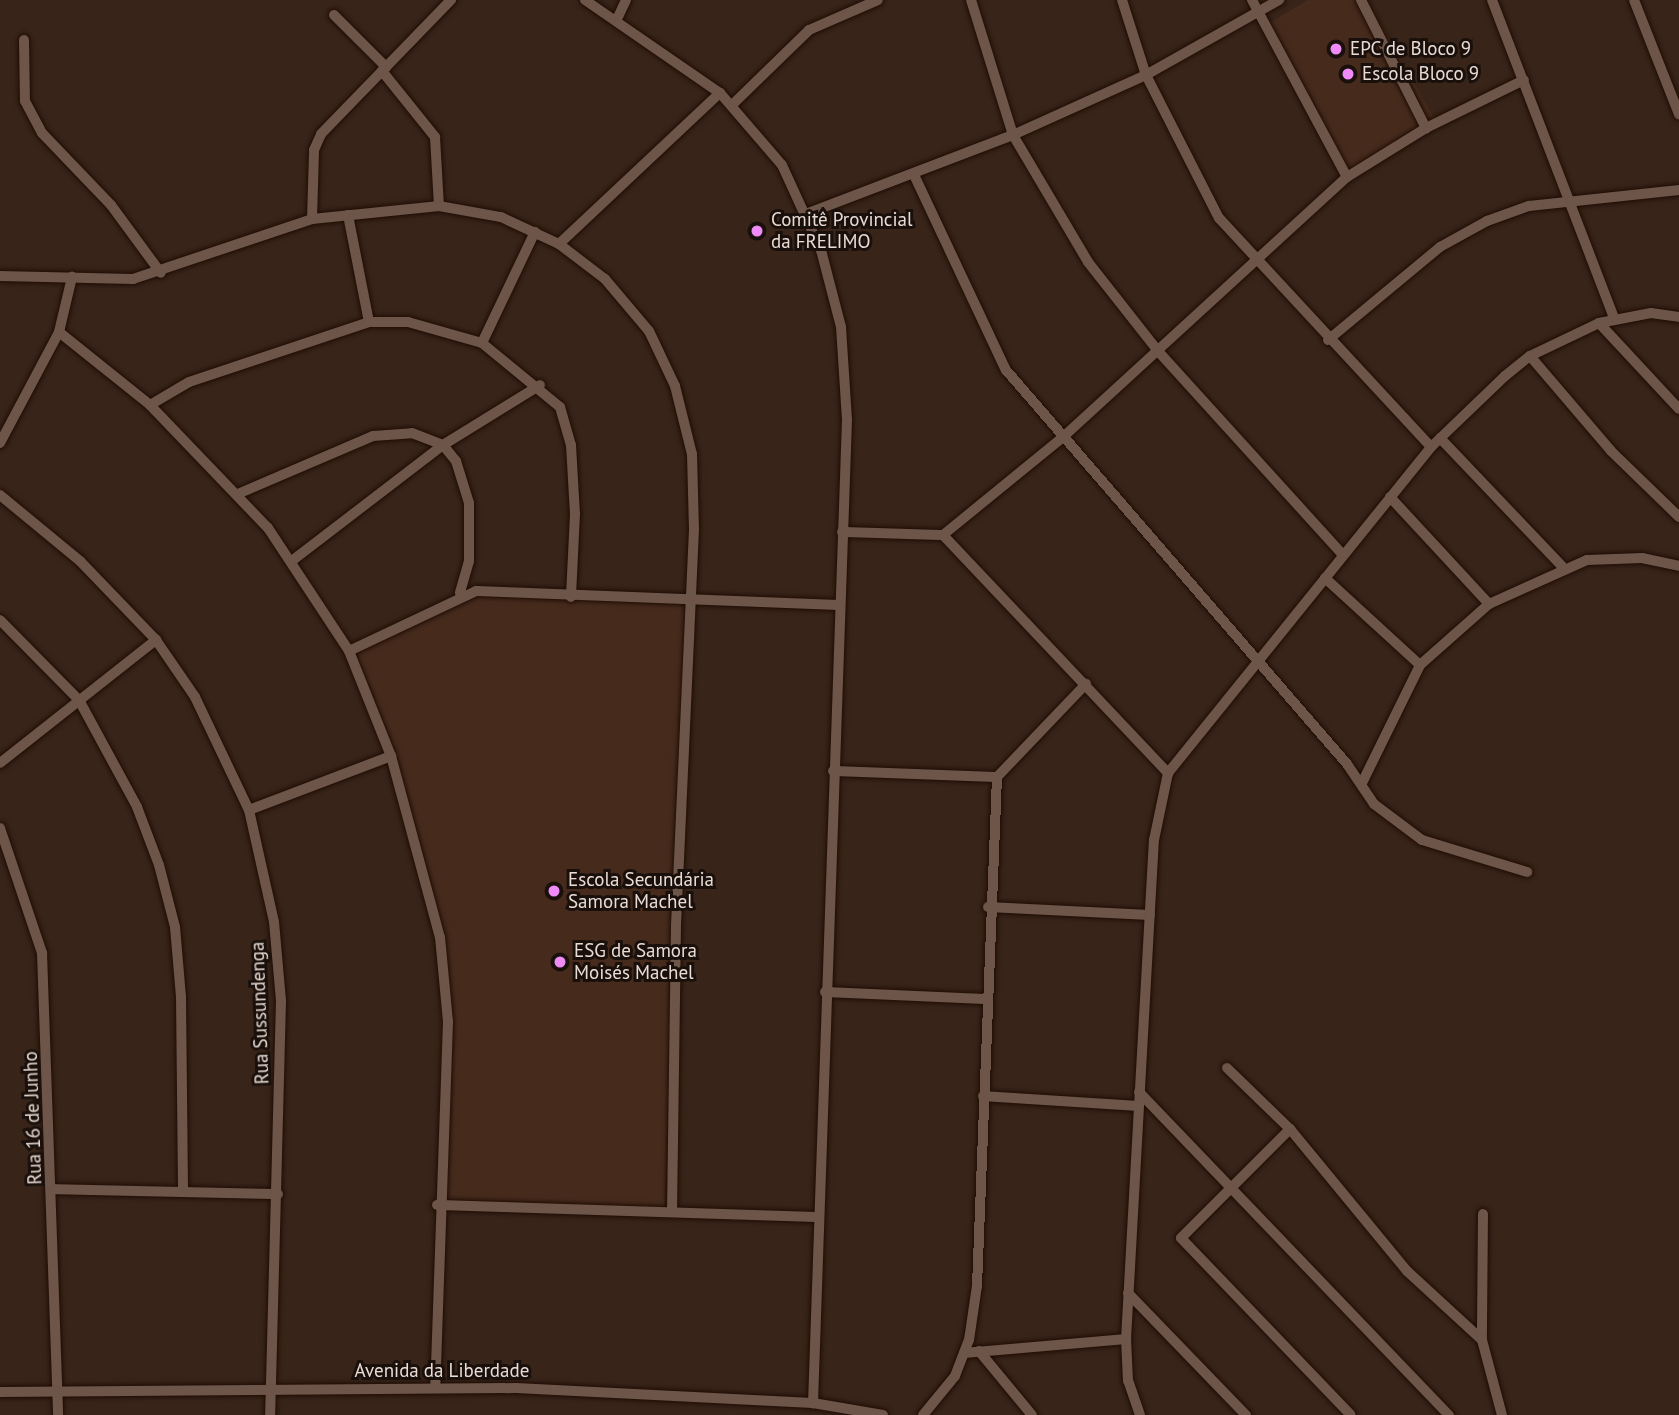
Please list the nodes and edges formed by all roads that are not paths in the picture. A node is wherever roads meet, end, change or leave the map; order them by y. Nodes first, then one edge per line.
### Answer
1 (451, 0) edge
2 (585, 0) edge
3 (626, 0) edge
4 (878, 0) edge
5 (971, 0) edge
6 (1122, 0) edge
7 (1252, 0) edge
8 (1279, 0) edge
9 (1361, 0) edge
10 (1492, 0) edge
11 (1634, 0) edge
12 (334, 15) dead end
13 (618, 17) junction
14 (1257, 17) junction
15 (24, 40) dead end
16 (384, 69) junction
17 (1146, 75) junction
18 (1524, 80) junction
19 (720, 93) junction
20 (733, 104) junction
21 (1679, 114) edge
22 (1426, 128) junction
23 (1013, 135) junction
24 (915, 177) junction
25 (1347, 177) junction
26 (1679, 190) edge
27 (1569, 201) junction
28 (439, 206) junction
29 (806, 214) junction
30 (348, 215) junction
31 (312, 219) junction
32 (535, 232) junction
33 (559, 244) junction
34 (1254, 262) junction
35 (161, 273) junction
36 (0, 276) edge
37 (72, 277) junction
38 (1679, 317) edge
39 (1614, 318) junction
40 (369, 322) junction
41 (1599, 323) junction
42 (59, 332) junction
43 (1328, 340) junction
44 (482, 343) junction
45 (1158, 351) junction
46 (1530, 356) junction
47 (540, 386) junction
48 (150, 405) junction
49 (1679, 409) edge
50 (1062, 438) junction
51 (1440, 438) junction
52 (0, 443) edge
53 (443, 445) junction
54 (1431, 447) junction
55 (240, 493) junction
56 (0, 495) edge
57 (1390, 498) junction
58 (1679, 517) edge
59 (842, 531) junction
60 (943, 535) junction
61 (1343, 555) junction
62 (293, 560) junction
63 (1562, 566) junction
64 (1679, 566) edge
65 (1325, 578) junction
66 (460, 593) junction
67 (571, 597) junction
68 (694, 598) junction
69 (1489, 604) junction
70 (840, 605) junction
71 (0, 620) edge
72 (156, 640) junction
73 (349, 651) junction
74 (1255, 665) junction
75 (1420, 665) junction
76 (1086, 684) junction
77 (79, 700) junction
78 (391, 756) junction
79 (0, 764) edge
80 (833, 771) junction
81 (1168, 773) junction
82 (997, 777) junction
83 (1362, 783) junction
84 (249, 810) junction
85 (0, 828) edge
86 (1527, 872) dead end
87 (988, 907) junction
88 (1150, 915) junction
89 (825, 992) junction
90 (985, 999) junction
91 (1227, 1068) dead end
92 (1139, 1092) junction
93 (983, 1096) junction
94 (1138, 1106) junction
95 (1290, 1129) junction
96 (1228, 1184) junction
97 (52, 1189) junction
98 (183, 1190) junction
99 (278, 1194) junction
100 (437, 1205) junction
101 (672, 1212) junction
102 (1483, 1214) dead end
103 (818, 1217) junction
104 (1128, 1293) junction
105 (1126, 1339) junction
106 (1482, 1340) junction
107 (979, 1351) junction
108 (964, 1353) junction
109 (271, 1388) junction
110 (435, 1388) junction
111 (0, 1392) edge
112 (57, 1392) junction
113 (813, 1403) junction
114 (58, 1415) edge
115 (270, 1415) edge
116 (883, 1415) edge
117 (923, 1415) edge
118 (1032, 1415) edge
119 (1140, 1415) edge
120 (1246, 1415) edge
121 (1352, 1415) edge
122 (1449, 1415) edge
123 (1502, 1415) edge

1 - 16 street
2 - 13 street
3 - 13 street
4 - 20 street
5 - 23 street
6 - 17 street
7 - 14 street
8 - 14 street
9 - 22 street
10 - 18 street
11 - 21 street
12 - 16 street
13 - 19 street
14 - 17 street
14 - 25 street
15 - 35 street
16 - 28 street
16 - 31 street
17 - 23 street
17 - 34 street
18 - 22 street
18 - 27 street
19 - 20 street
19 - 33 street
20 - 29 street
22 - 25 street
23 - 24 street
23 - 45 street
24 - 29 street
24 - 50 street
25 - 34 street
26 - 27 street
27 - 39 street
27 - 43 street
28 - 30 street
28 - 32 street
29 - 59 street
30 - 31 street
30 - 40 street
31 - 35 street
32 - 33 street
32 - 44 street
33 - 68 street
34 - 43 street
34 - 45 street
35 - 37 street
36 - 37 street
37 - 42 street
38 - 39 street
39 - 41 street
40 - 44 street
40 - 48 street
41 - 46 street
41 - 49 street
42 - 48 street
42 - 52 street
43 - 54 street
44 - 47 street
45 - 50 street
45 - 61 street
46 - 51 street
46 - 58 street
47 - 53 street
47 - 67 street
48 - 55 street
50 - 60 street
50 - 74 street
51 - 54 street
51 - 63 street
53 - 55 street
53 - 62 street
53 - 66 street
54 - 57 street
55 - 62 street
56 - 72 street, Rua Sussundenga
57 - 61 street
57 - 69 street
59 - 60 street
59 - 70 street
60 - 76 street
61 - 65 street
62 - 73 street
63 - 64 street
63 - 69 street
65 - 74 street
65 - 75 street
66 - 67 street
66 - 73 street
67 - 68 street
68 - 70 street
68 - 101 street
69 - 75 street
70 - 80 street
71 - 77 street
72 - 77 street
72 - 84 street, Rua Sussundenga
73 - 78 street
74 - 81 street
74 - 83 street
75 - 83 street
76 - 81 street
76 - 82 street
77 - 79 street
77 - 98 street
78 - 84 street
78 - 100 street
80 - 82 street
80 - 89 street
81 - 88 street
82 - 87 street
83 - 86 street
84 - 99 street, Rua Sussundenga
85 - 97 street, Rua 16 de Junho
87 - 88 street
87 - 90 street
88 - 92 street
89 - 90 street
89 - 103 street
90 - 93 street
91 - 95 street
92 - 94 street
92 - 96 street
93 - 94 street
93 - 108 street
94 - 104 street
95 - 96 street
95 - 106 street
96 - 121 street
96 - 122 street
97 - 98 street
97 - 112 street, Rua 16 de Junho
98 - 99 street
99 - 109 street, Rua Sussundenga
100 - 101 street
100 - 110 street
101 - 103 street
102 - 106 street
103 - 113 street
104 - 105 street
104 - 120 street
105 - 107 street
105 - 119 street
106 - 123 street
107 - 108 street
107 - 118 street
108 - 117 street
109 - 110 street, Avenida da Liberdade
109 - 112 street, Avenida da Liberdade
109 - 115 street, Rua Sussundenga
110 - 113 street, Avenida da Liberdade
111 - 112 street, Avenida da Liberdade
112 - 114 street, Rua 16 de Junho
113 - 116 street, Avenida da Liberdade

